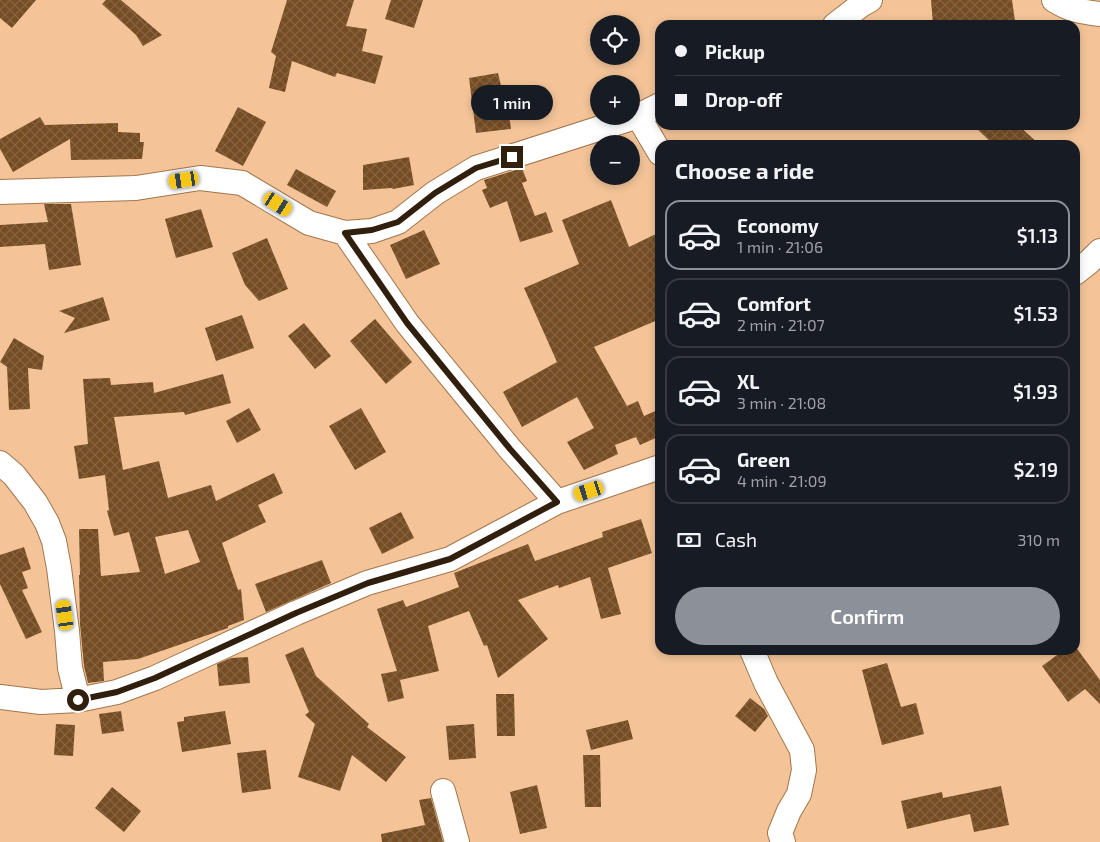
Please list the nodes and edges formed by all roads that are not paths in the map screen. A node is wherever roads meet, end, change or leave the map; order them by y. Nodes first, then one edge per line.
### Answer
1 (870, 0) edge
2 (1054, 0) edge
3 (1100, 14) edge
4 (841, 20) edge
5 (655, 108) edge
6 (640, 115) edge
7 (640, 119) edge
8 (610, 125) edge
9 (655, 145) edge
10 (0, 192) edge
11 (345, 233) junction
12 (1100, 251) edge
13 (1080, 269) edge
14 (0, 463) edge
15 (655, 469) edge
16 (557, 502) junction
17 (753, 655) edge
18 (0, 697) edge
19 (78, 700) junction
20 (444, 791) dead end
21 (457, 842) edge
22 (783, 842) edge

1 - 4 street
2 - 3 street
5 - 6 street
7 - 9 street
8 - 11 street
10 - 11 street
11 - 16 street
12 - 13 street
14 - 19 street
15 - 16 street
16 - 19 street
17 - 22 street
18 - 19 street
20 - 21 street

